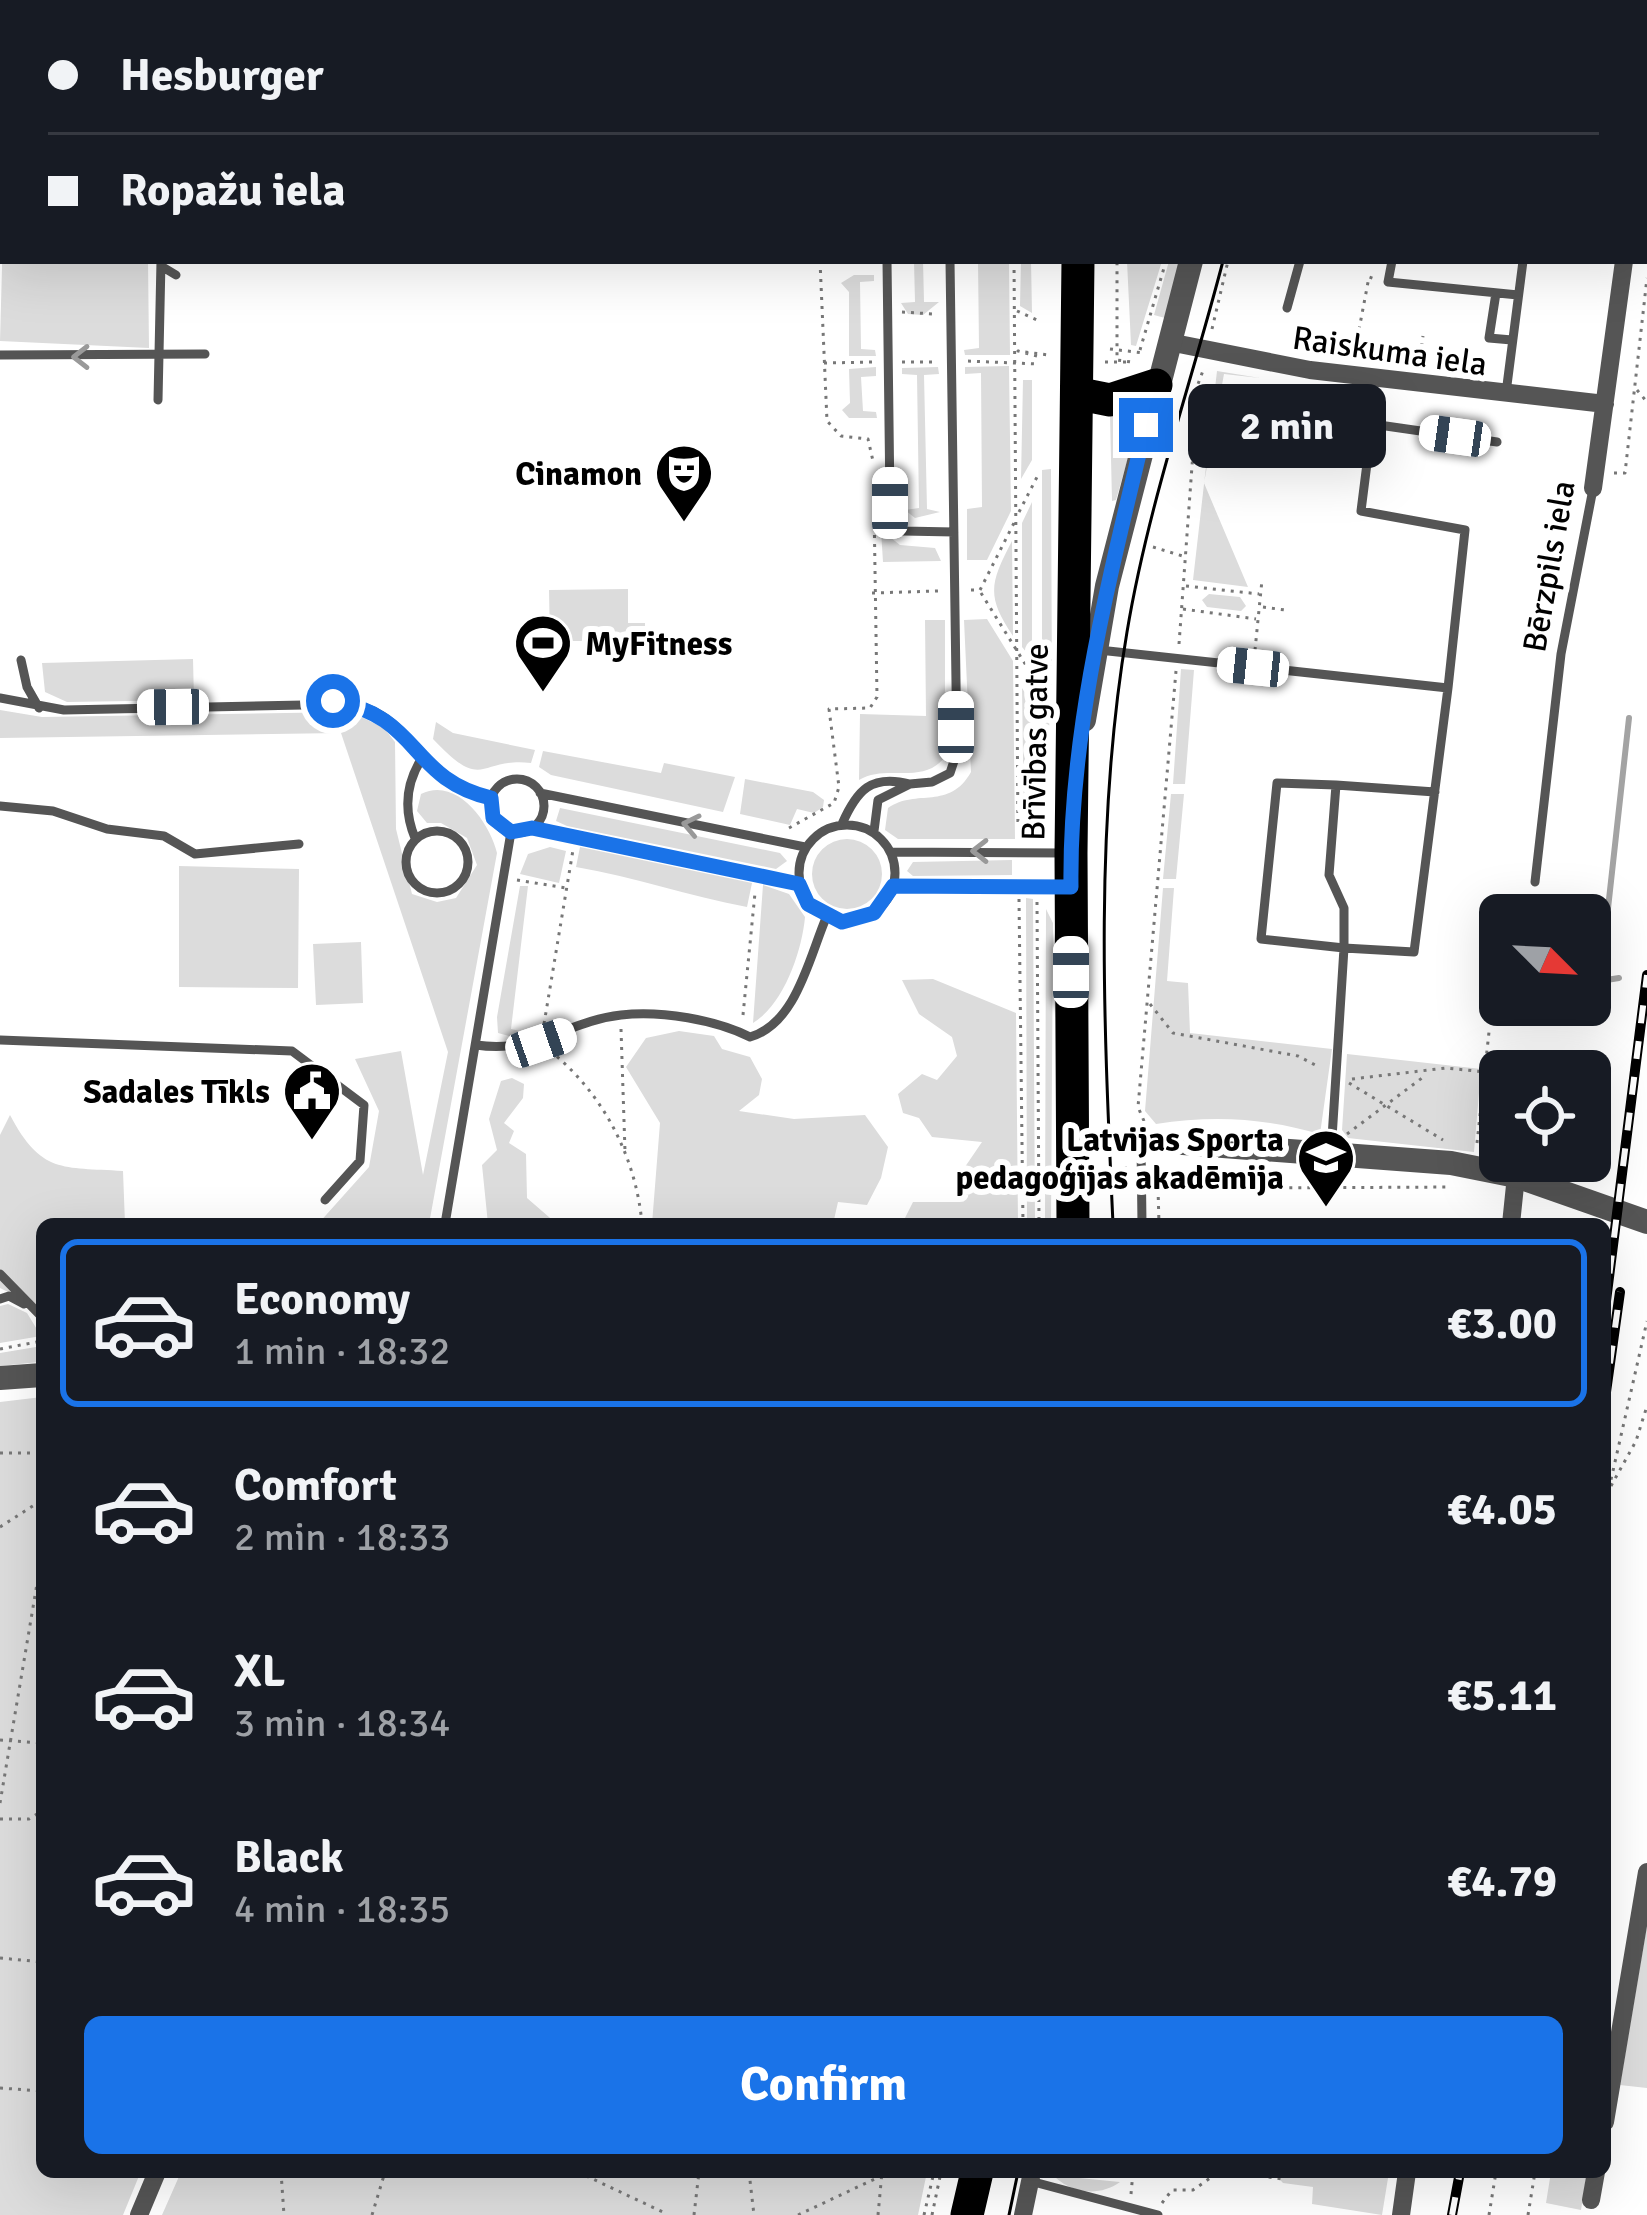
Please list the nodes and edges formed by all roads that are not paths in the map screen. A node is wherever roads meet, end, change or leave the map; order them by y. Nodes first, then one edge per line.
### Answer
1 (161, 264) edge
2 (886, 264) edge
3 (950, 264) edge
4 (1078, 264) edge
5 (1190, 264) edge
6 (1299, 264) edge
7 (1391, 264) edge
8 (1523, 264) edge
9 (1624, 264) edge
10 (176, 275) dead end
11 (161, 284) junction
12 (1496, 293) junction
13 (1518, 295) junction
14 (176, 300) dead end
15 (1288, 308) dead end
16 (1512, 340) junction
17 (205, 354) dead end
18 (0, 356) edge
19 (161, 356) junction
20 (1157, 359) junction
21 (1358, 368) junction
22 (1080, 394) junction
23 (1506, 396) junction
24 (158, 400) dead end
25 (1605, 404) junction
26 (1372, 424) junction
27 (1497, 442) dead end
28 (1594, 480) joint
29 (954, 532) junction
30 (1097, 650) junction
31 (21, 660) dead end
32 (1448, 688) junction
33 (0, 698) edge
34 (39, 708) junction
35 (422, 758) junction
36 (910, 784) junction
37 (1072, 784) junction
38 (1336, 785) junction
39 (1435, 792) junction
40 (540, 793) junction
41 (491, 798) junction
42 (0, 806) edge
43 (842, 824) junction
44 (532, 828) junction
45 (511, 832) junction
46 (874, 832) junction
47 (415, 838) junction
48 (299, 844) dead end
49 (806, 848) junction
50 (890, 852) junction
51 (1071, 870) junction
52 (1535, 881) dead end
53 (799, 884) junction
54 (893, 886) junction
55 (826, 918) junction
56 (1344, 948) junction
57 (0, 1040) edge
58 (476, 1046) junction
59 (1138, 1136) junction
60 (1072, 1141) junction
61 (1331, 1154) junction
62 (1479, 1167) edge
63 (1508, 1182) edge
64 (1539, 1182) edge
65 (325, 1200) dead end
66 (446, 1218) edge
67 (1073, 1218) edge
68 (1142, 1218) edge
69 (1511, 1218) edge
70 (1647, 1222) edge
71 (0, 1274) edge
72 (0, 1299) edge
73 (36, 1311) edge
74 (36, 1312) edge
75 (36, 1375) edge
76 (0, 1378) edge
77 (1647, 1872) edge
78 (1611, 2086) edge
79 (154, 2178) edge
80 (975, 2178) edge
81 (1031, 2178) edge
82 (1037, 2178) edge
83 (1406, 2178) edge
84 (1595, 2178) edge
85 (1591, 2200) dead end
86 (1125, 2208) edge
87 (1156, 2214) edge
88 (139, 2215) edge
89 (968, 2215) edge
90 (1023, 2215) edge
91 (1401, 2215) edge

1 - 10 lane
1 - 11 lane
2 - 29 lane
3 - 29 lane
4 - 22 highway, Brīvības gatve
5 - 20 street
6 - 15 lane
7 - 12 lane
8 - 13 lane
9 - 25 street, Bērzpils iela
11 - 14 lane
11 - 19 lane
12 - 13 lane
12 - 16 lane
13 - 16 lane
16 - 23 lane
17 - 19 lane
19 -> 18 lane
19 - 24 lane
20 - 21 street, Raiskuma iela
20 - 22 highway
20 - 30 street
21 - 23 street, Raiskuma iela
21 - 26 lane
22 - 37 highway, Brīvības gatve
23 - 25 street, Raiskuma iela
25 - 28 street, Bērzpils iela
26 - 27 lane
26 - 32 lane
28 - 52 lane, Bērzpils iela
29 - 36 lane
30 - 32 lane
30 - 37 street
31 - 34 lane
32 - 39 lane
33 - 34 lane
34 - 35 lane
35 - 41 lane
35 - 47 lane
36 - 43 lane
36 - 46 lane
37 - 51 highway, Brīvības gatve
38 - 39 lane
38 - 56 lane
38 - 56 lane
39 - 56 lane
40 - 41 lane
40 - 44 lane
49 -> 40 lane
41 - 45 lane
42 - 48 lane
43 - 46 lane
43 - 49 lane
44 - 45 lane
44 - 53 lane
45 - 58 lane
46 - 50 lane
47 - 47 lane
49 - 53 lane
51 -> 50 lane
50 - 54 lane
51 - 54 lane
51 - 60 highway, Brīvības gatve
53 - 55 lane
54 - 55 lane
55 - 58 lane
56 - 61 lane
57 - 65 lane
58 - 66 lane
59 - 60 street
59 - 61 street
59 - 68 lane
60 - 67 highway, Brīvības gatve
61 - 62 street
63 - 69 street
64 - 70 street
71 - 73 lane
72 - 74 lane
75 - 76 street
77 - 78 street
79 - 88 street
80 - 89 highway
81 - 90 street
82 - 86 lane
83 - 91 street
84 - 85 street
86 - 87 lane

